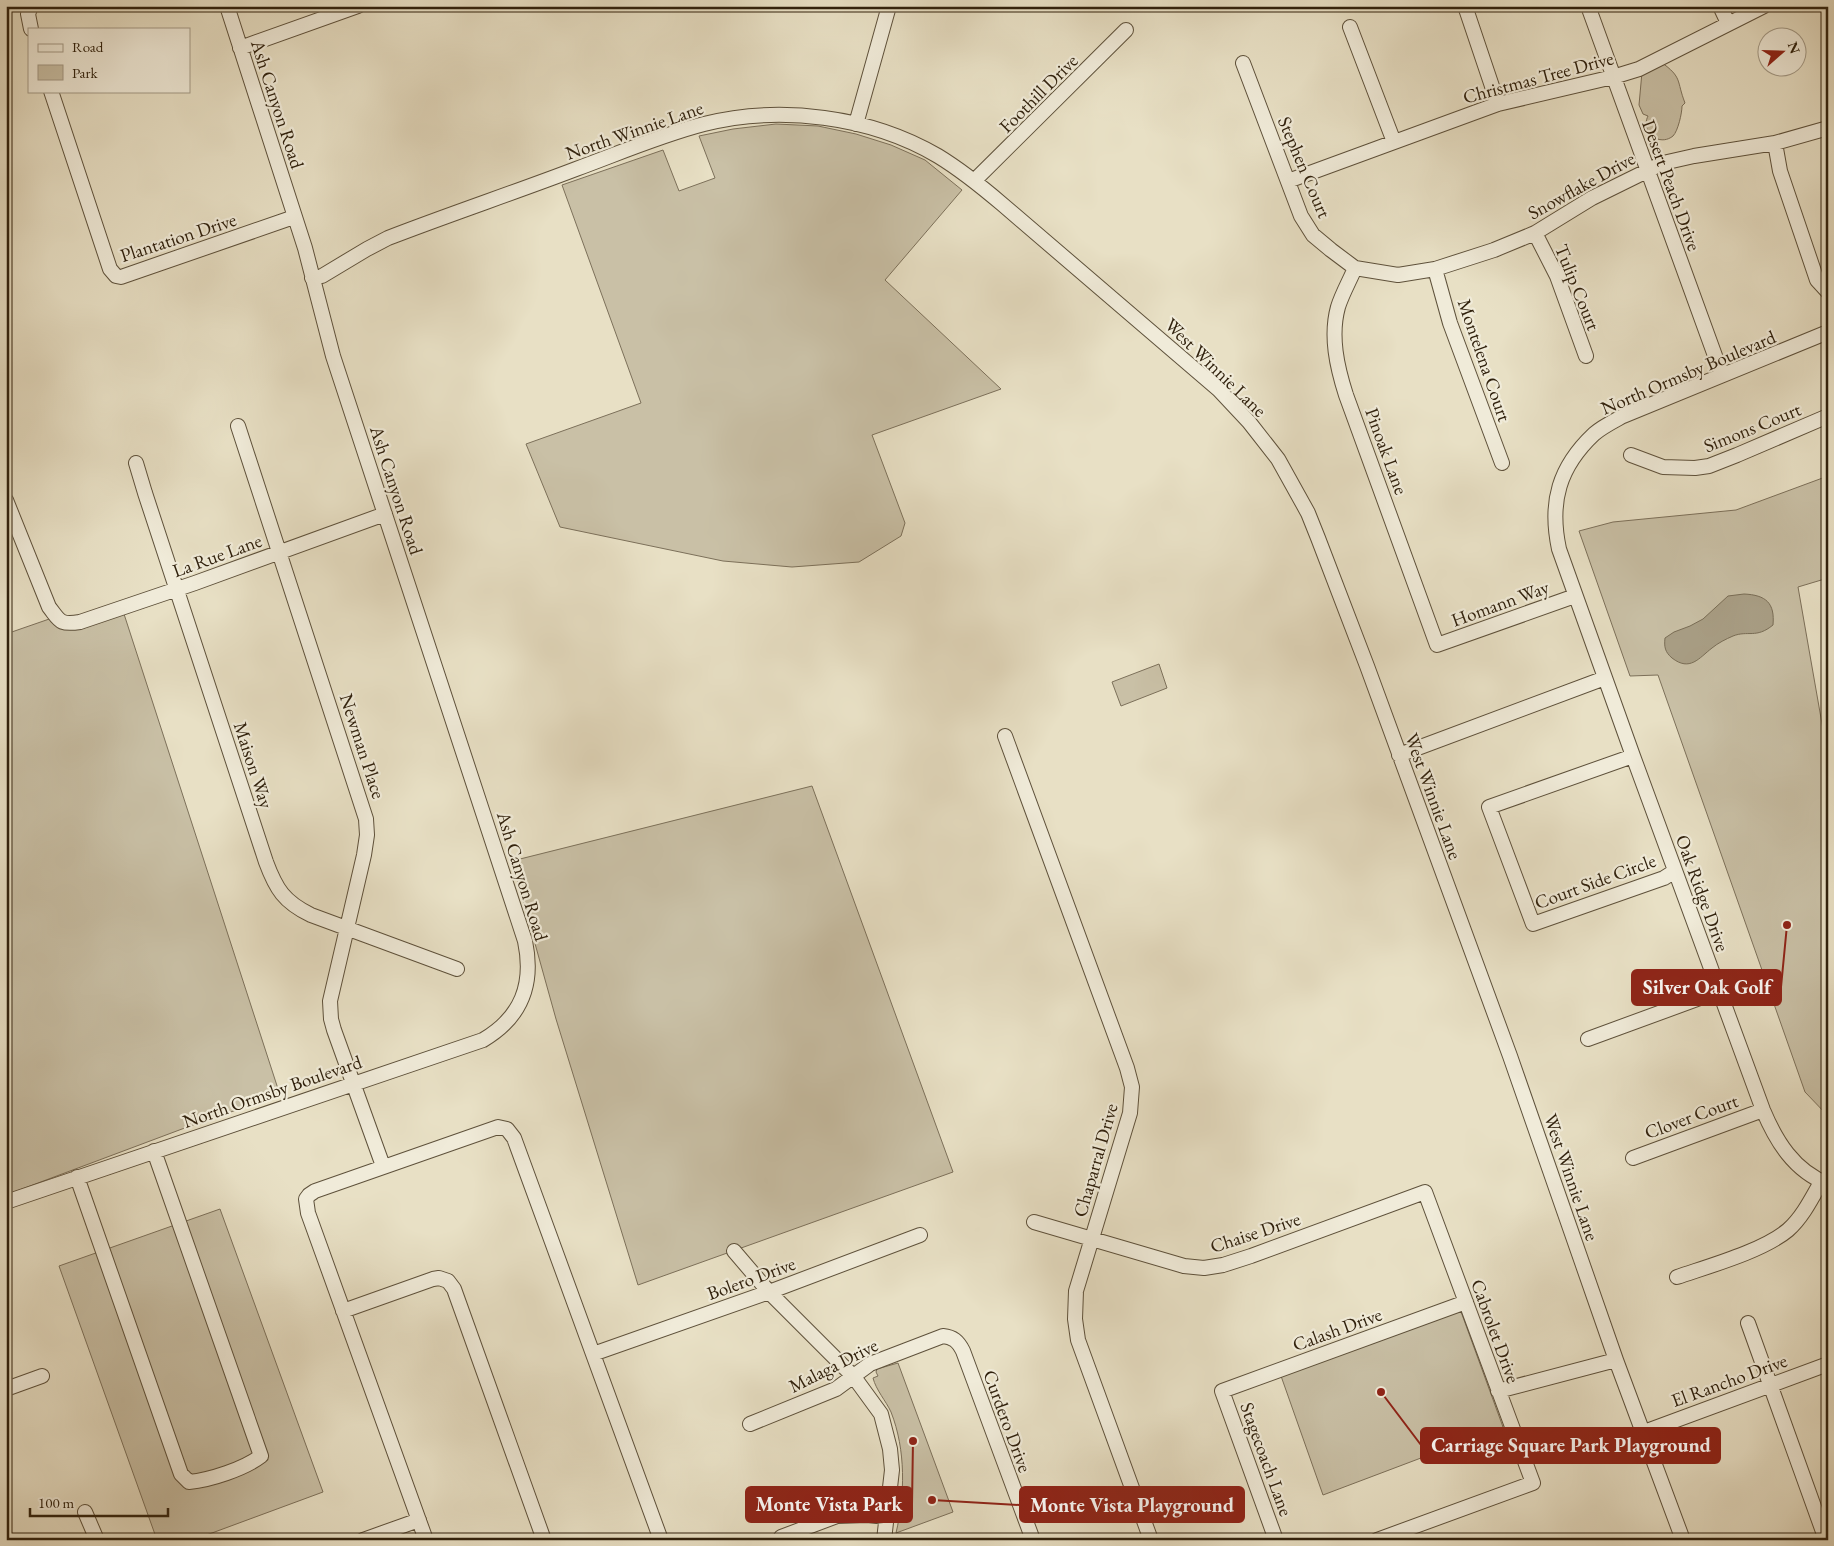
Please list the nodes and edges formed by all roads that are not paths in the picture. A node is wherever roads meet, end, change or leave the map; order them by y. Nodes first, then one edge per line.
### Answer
1 (31, 6) edge
2 (227, 6) edge
3 (358, 6) edge
4 (889, 6) edge
5 (1465, 6) edge
6 (1588, 6) edge
7 (1720, 6) edge
8 (1764, 6) edge
9 (1728, 23) junction
10 (1350, 27) dead end
11 (31, 28) edge
12 (1126, 30) dead end
13 (240, 48) junction
14 (1243, 63) dead end
15 (1613, 77) junction
16 (51, 92) edge
17 (1498, 104) junction
18 (856, 124) junction
19 (1828, 128) edge
20 (1394, 142) junction
21 (1776, 143) junction
22 (1647, 170) junction
23 (1288, 181) junction
24 (974, 182) junction
25 (294, 217) junction
26 (1535, 233) junction
27 (1355, 268) junction
28 (1435, 269) junction
29 (312, 278) junction
30 (1828, 292) edge
31 (1828, 332) edge
32 (1586, 356) dead end
33 (1722, 375) junction
34 (1828, 416) edge
35 (238, 426) dead end
36 (1631, 455) dead end
37 (136, 463) dead end
38 (1502, 463) dead end
39 (7, 504) edge
40 (385, 514) junction
41 (280, 552) junction
42 (176, 589) junction
43 (1575, 596) junction
44 (1437, 645) joint
45 (1604, 678) junction
46 (1005, 736) dead end
47 (1399, 755) junction
48 (1633, 756) junction
49 (1675, 871) junction
50 (347, 928) junction
51 (457, 969) dead end
52 (527, 986) joint
53 (1719, 991) junction
54 (1588, 1039) dead end
55 (352, 1084) junction
56 (1763, 1110) junction
57 (154, 1152) junction
58 (1633, 1158) dead end
59 (383, 1166) junction
60 (77, 1177) junction
61 (1824, 1183) edge
62 (1426, 1192) joint
63 (6, 1202) edge
64 (1034, 1222) dead end
65 (920, 1235) dead end
66 (1092, 1240) junction
67 (734, 1251) dead end
68 (1677, 1277) dead end
69 (769, 1292) junction
70 (1466, 1302) junction
71 (343, 1311) junction
72 (1748, 1323) dead end
73 (960, 1343) joint
74 (593, 1354) junction
75 (1616, 1360) junction
76 (1828, 1364) edge
77 (42, 1376) dead end
78 (854, 1377) junction
79 (1770, 1385) junction
80 (6, 1389) edge
81 (1222, 1391) joint
82 (1498, 1391) junction
83 (750, 1424) dead end
84 (1644, 1432) junction
85 (85, 1512) dead end
86 (886, 1518) junction
87 (418, 1520) junction
88 (781, 1537) dead end
89 (97, 1540) edge
90 (363, 1540) edge
91 (426, 1540) edge
92 (544, 1540) edge
93 (661, 1540) edge
94 (884, 1540) edge
95 (1032, 1540) edge
96 (1151, 1540) edge
97 (1276, 1540) edge
98 (1377, 1540) edge
99 (1683, 1540) edge
100 (1826, 1540) edge

1 - 11 street
2 - 13 street, Ash Canyon Road
3 - 13 street
4 - 18 street
5 - 17 street
6 - 15 street, Desert Peach Drive
7 - 9 street
8 - 9 street, Christmas Tree Drive
9 - 15 street, Christmas Tree Drive
10 - 20 street
12 - 24 street, Foothill Drive
13 - 25 street, Ash Canyon Road
14 - 23 street, Stephen Court
15 - 17 street, Christmas Tree Drive
15 - 22 street, Desert Peach Drive
16 - 25 street, Plantation Drive
17 - 20 street, Christmas Tree Drive
18 - 24 street, North Winnie Lane
18 - 29 street, North Winnie Lane
19 - 21 street, Snowflake Drive
20 - 23 street, Christmas Tree Drive
21 - 22 street, Snowflake Drive
21 - 30 street
22 - 26 street, Snowflake Drive
22 - 33 street, Desert Peach Drive
23 - 27 street, Stephen Court
24 - 47 street, West Winnie Lane
25 - 29 street, Ash Canyon Road
26 - 28 street, Snowflake Drive
26 - 32 street, Tulip Court
27 - 28 street, Snowflake Drive
27 - 44 street, Pinoak Lane
28 - 38 street, Montelena Court
29 - 40 street, Ash Canyon Road
31 - 33 street, North Ormsby Boulevard
33 - 43 street, North Ormsby Boulevard
34 - 36 street, Simons Court
35 - 41 street, Newman Place
37 - 42 street, Maison Way
39 - 42 street, La Rue Lane
40 - 41 street, La Rue Lane
40 - 52 street, Ash Canyon Road
41 - 42 street, La Rue Lane
41 - 50 street, Newman Place
42 - 50 street, Maison Way
43 - 44 street, Homann Way
43 - 45 street, North Ormsby Boulevard
45 - 47 street
45 - 48 street, Oak Ridge Drive
46 - 66 street, Chaparral Drive
47 - 75 street, West Winnie Lane
48 - 49 street, Oak Ridge Drive
48 - 49 street, Court Side Circle
49 - 53 street, Oak Ridge Drive
50 - 51 street, Maison Way
50 - 55 street, Newman Place
52 - 55 street, North Ormsby Boulevard
53 - 54 street
53 - 56 street, Oak Ridge Drive
55 - 57 street, North Ormsby Boulevard
55 - 59 street, Newman Place
56 - 58 street, Clover Court
56 - 61 street, Oak Ridge Drive
57 - 60 street, North Ormsby Boulevard
57 - 60 street
59 - 71 street
59 - 74 street
60 - 63 street, North Ormsby Boulevard
61 - 68 street
62 - 66 street, Chaise Drive
62 - 70 street, Cabrolet Drive
64 - 66 street, Chaise Drive
65 - 69 street, Bolero Drive
66 - 96 street, Chaparral Drive
67 - 69 street
69 - 74 street, Bolero Drive
69 - 78 street
70 - 81 street, Calash Drive
70 - 82 street, Cabrolet Drive
71 - 87 street
71 - 92 street
72 - 79 street
73 - 78 street, Malaga Drive
73 - 95 street, Curdero Drive
74 - 93 street
75 - 82 street
75 - 84 street, West Winnie Lane
76 - 79 street, El Rancho Drive
77 - 80 street
78 - 83 street, Malaga Drive
78 - 86 street
79 - 84 street, El Rancho Drive
79 - 100 street
81 - 97 street, Stagecoach Lane
82 - 98 street, Cabrolet Drive
84 - 99 street, West Winnie Lane
85 - 89 street
86 - 88 street
86 - 94 street
87 - 90 street
87 - 91 street

